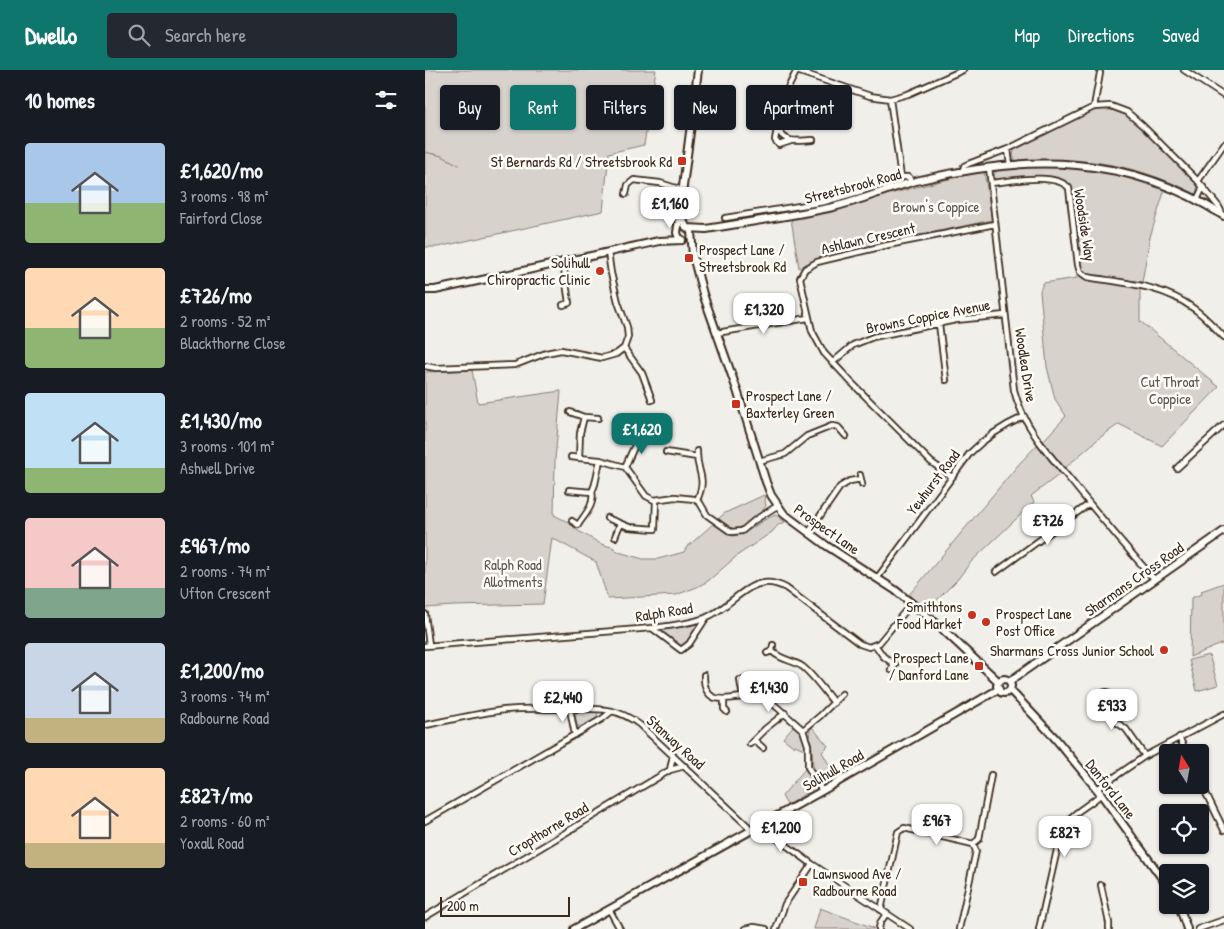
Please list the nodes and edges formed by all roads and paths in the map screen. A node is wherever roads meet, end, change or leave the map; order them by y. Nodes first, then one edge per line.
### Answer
1 (698, 70) edge
2 (797, 70) edge
3 (963, 70) edge
4 (1184, 70) edge
5 (1100, 73) dead end
6 (790, 85) edge
7 (1224, 96) edge
8 (890, 99) junction
9 (1094, 107) junction
10 (776, 130) edge
11 (778, 130) edge
12 (793, 140) junction
13 (1224, 144) edge
14 (809, 146) dead end
15 (1009, 149) junction
16 (1010, 165) junction
17 (989, 168) junction
18 (963, 171) junction
19 (1198, 181) junction
20 (899, 182) junction
21 (911, 182) junction
22 (991, 184) junction
23 (1203, 187) junction
24 (682, 190) junction
25 (626, 194) dead end
26 (1197, 200) junction
27 (680, 213) junction
28 (1224, 216) edge
29 (725, 218) dead end
30 (748, 218) junction
31 (995, 224) junction
32 (687, 227) junction
33 (706, 229) junction
34 (678, 231) junction
35 (687, 239) junction
36 (659, 240) junction
37 (608, 252) junction
38 (563, 262) junction
39 (425, 291) edge
40 (569, 303) junction
41 (563, 305) dead end
42 (573, 308) dead end
43 (1005, 315) junction
44 (808, 318) junction
45 (939, 324) junction
46 (716, 333) junction
47 (1224, 337) edge
48 (624, 348) junction
49 (832, 363) junction
50 (425, 366) edge
51 (946, 380) dead end
52 (652, 400) dead end
53 (570, 412) dead end
54 (583, 417) junction
55 (1023, 417) junction
56 (598, 418) dead end
57 (1224, 426) edge
58 (632, 436) dead end
59 (846, 436) dead end
60 (697, 451) dead end
61 (666, 452) dead end
62 (571, 457) dead end
63 (697, 457) junction
64 (579, 458) junction
65 (600, 460) junction
66 (759, 461) junction
67 (625, 467) junction
68 (1177, 468) dead end
69 (952, 477) junction
70 (861, 479) dead end
71 (569, 490) dead end
72 (592, 492) junction
73 (656, 500) junction
74 (697, 500) junction
75 (1089, 504) junction
76 (777, 506) junction
77 (607, 518) dead end
78 (572, 521) dead end
79 (620, 524) junction
80 (1224, 531) edge
81 (809, 532) junction
82 (615, 537) dead end
83 (996, 572) dead end
84 (878, 577) junction
85 (1155, 580) junction
86 (912, 603) junction
87 (425, 614) edge
88 (706, 618) junction
89 (651, 628) junction
90 (773, 645) dead end
91 (427, 646) edge
92 (876, 646) junction
93 (891, 670) dead end
94 (703, 675) dead end
95 (740, 680) dead end
96 (1010, 681) junction
97 (999, 682) junction
98 (703, 684) junction
99 (697, 685) dead end
100 (999, 689) junction
101 (1009, 690) junction
102 (842, 694) dead end
103 (1095, 695) dead end
104 (743, 697) junction
105 (724, 700) junction
106 (834, 703) junction
107 (570, 708) junction
108 (612, 710) junction
109 (727, 712) dead end
110 (785, 713) junction
111 (1224, 714) edge
112 (425, 725) edge
113 (803, 730) junction
114 (575, 735) junction
115 (1179, 737) junction
116 (754, 740) junction
117 (750, 744) dead end
118 (1182, 744) edge
119 (763, 748) dead end
120 (673, 755) junction
121 (1145, 756) junction
122 (685, 766) junction
123 (670, 770) junction
124 (991, 775) dead end
125 (822, 791) junction
126 (1099, 792) junction
127 (1206, 794) edge
128 (425, 821) edge
129 (760, 826) junction
130 (752, 830) junction
131 (1224, 830) edge
132 (973, 844) junction
133 (812, 864) junction
134 (1159, 874) edge
135 (1101, 885) dead end
136 (609, 909) junction
137 (881, 910) junction
138 (886, 914) junction
139 (1182, 914) edge
140 (425, 917) edge
141 (1224, 920) edge
142 (574, 929) edge
143 (620, 929) edge
144 (745, 929) edge
145 (766, 929) edge
146 (776, 929) edge
147 (879, 929) edge
148 (910, 929) edge
149 (959, 929) edge
150 (1039, 929) edge
151 (1109, 929) edge
152 (1187, 929) edge
153 (1198, 929) edge

1 - 24 street
2 - 6 street
2 - 8 street
3 - 8 street
4 - 7 street
5 - 9 street
8 - 20 street
9 - 15 street, Streetsbrook Road
9 - 19 street, Streetsbrook Road
10 - 12 street
11 - 12 street
12 - 14 street
13 - 19 street
15 - 16 street
15 - 18 street, Streetsbrook Road
16 - 17 street, Streetsbrook Road
16 - 26 street, Streetsbrook Road
17 - 18 street, Streetsbrook Road
17 - 22 street, Woodlea Drive
18 - 21 street, Streetsbrook Road
19 - 23 street, Streetsbrook Road
20 - 21 street, Streetsbrook Road
20 - 21 street
20 - 30 street, Streetsbrook Road
22 - 31 street, Woodlea Drive
22 - 47 street, Woodside Way
23 - 26 street
23 - 28 street, Streetsbrook Road
24 - 25 street
24 - 27 street
26 - 28 street, Streetsbrook Road
27 - 32 street, Prospect Lane
27 - 34 street
29 - 30 street, Streetsbrook Road
30 - 33 street, Streetsbrook Road
31 - 43 street, Woodlea Drive
31 - 44 street, Ashlawn Crescent
32 - 33 street, Streetsbrook Road
32 - 34 street, Streetsbrook Road
32 - 35 street, Prospect Lane
33 - 35 street, Streetsbrook Road
34 - 35 street
34 - 36 street, Streetsbrook Road
35 - 36 street, Streetsbrook Road
35 - 46 street, Prospect Lane
36 - 37 street, Streetsbrook Road
37 - 38 street, Streetsbrook Road
37 - 48 street
38 - 39 street, Streetsbrook Road
38 - 40 street
40 - 41 street
40 - 42 street
43 - 45 street, Browns Coppice Avenue
43 - 55 street, Woodlea Drive
44 - 46 street
44 - 49 street, Ashlawn Crescent
45 - 49 street, Browns Coppice Avenue
45 - 51 street
46 - 66 street, Prospect Lane
48 - 50 street
48 - 52 street
49 - 69 street, Ashlawn Crescent
53 - 54 street
54 - 56 street
54 - 64 street
55 - 69 street, Yewhurst Road
55 - 75 street, Woodlea Drive
57 - 68 street
58 - 67 street
59 - 66 street
60 - 63 street
61 - 63 street
62 - 64 street
63 - 74 street
64 - 65 street
65 - 67 street
65 - 72 street
66 - 76 street, Prospect Lane
67 - 73 street
69 - 84 street, Yewhurst Road
70 - 81 street
71 - 72 street
72 - 78 street
73 - 74 street
73 - 79 street
74 - 76 street
75 - 83 street
75 - 85 street, Woodlea Drive
76 - 81 street, Prospect Lane
77 - 79 street
79 - 82 street
80 - 85 street, Sharmans Cross Road
81 - 84 street, Prospect Lane
84 - 86 street, Prospect Lane
85 - 96 street, Sharmans Cross Road
86 - 92 street
86 - 97 street, Prospect Lane
87 - 91 street
88 - 89 street, Ralph Road
88 - 89 street
88 - 92 street, Ralph Road
89 - 91 street, Ralph Road
90 - 106 street
92 - 93 street
94 - 98 street
95 - 104 street
96 - 97 street
96 - 101 street
97 - 100 street
98 - 99 street
98 - 105 street
100 - 101 street
100 - 125 street, Solihull Road
101 - 126 street, Danford Lane
102 - 106 street
103 - 121 street
104 - 105 street
104 - 110 street
105 - 109 street
106 - 113 street
107 - 108 street
107 - 112 street
107 - 114 street
108 - 114 street
108 - 120 street, Stanway Road
110 - 113 street
110 - 116 street
111 - 115 street
113 - 125 street
114 - 128 street
115 - 118 street
115 - 121 street
116 - 117 street
116 - 119 street
120 - 122 street, Stanway Road
120 - 123 street
121 - 126 street
122 - 123 street, Cropthorne Road
122 - 130 street, Stanway Road
123 - 140 street, Cropthorne Road
124 - 132 street
125 - 129 street, Solihull Road
126 - 134 street, Danford Lane
126 - 150 street
127 - 131 street
129 - 130 street, Solihull Road
129 - 133 street
130 - 136 street, Solihull Road
132 - 137 street
132 - 149 street
133 - 137 street
133 - 146 street
135 - 151 street
136 - 142 street, Solihull Road
136 - 143 street
137 - 138 street
138 - 147 street
138 - 148 street
139 - 152 street
141 - 153 street
144 - 145 street

